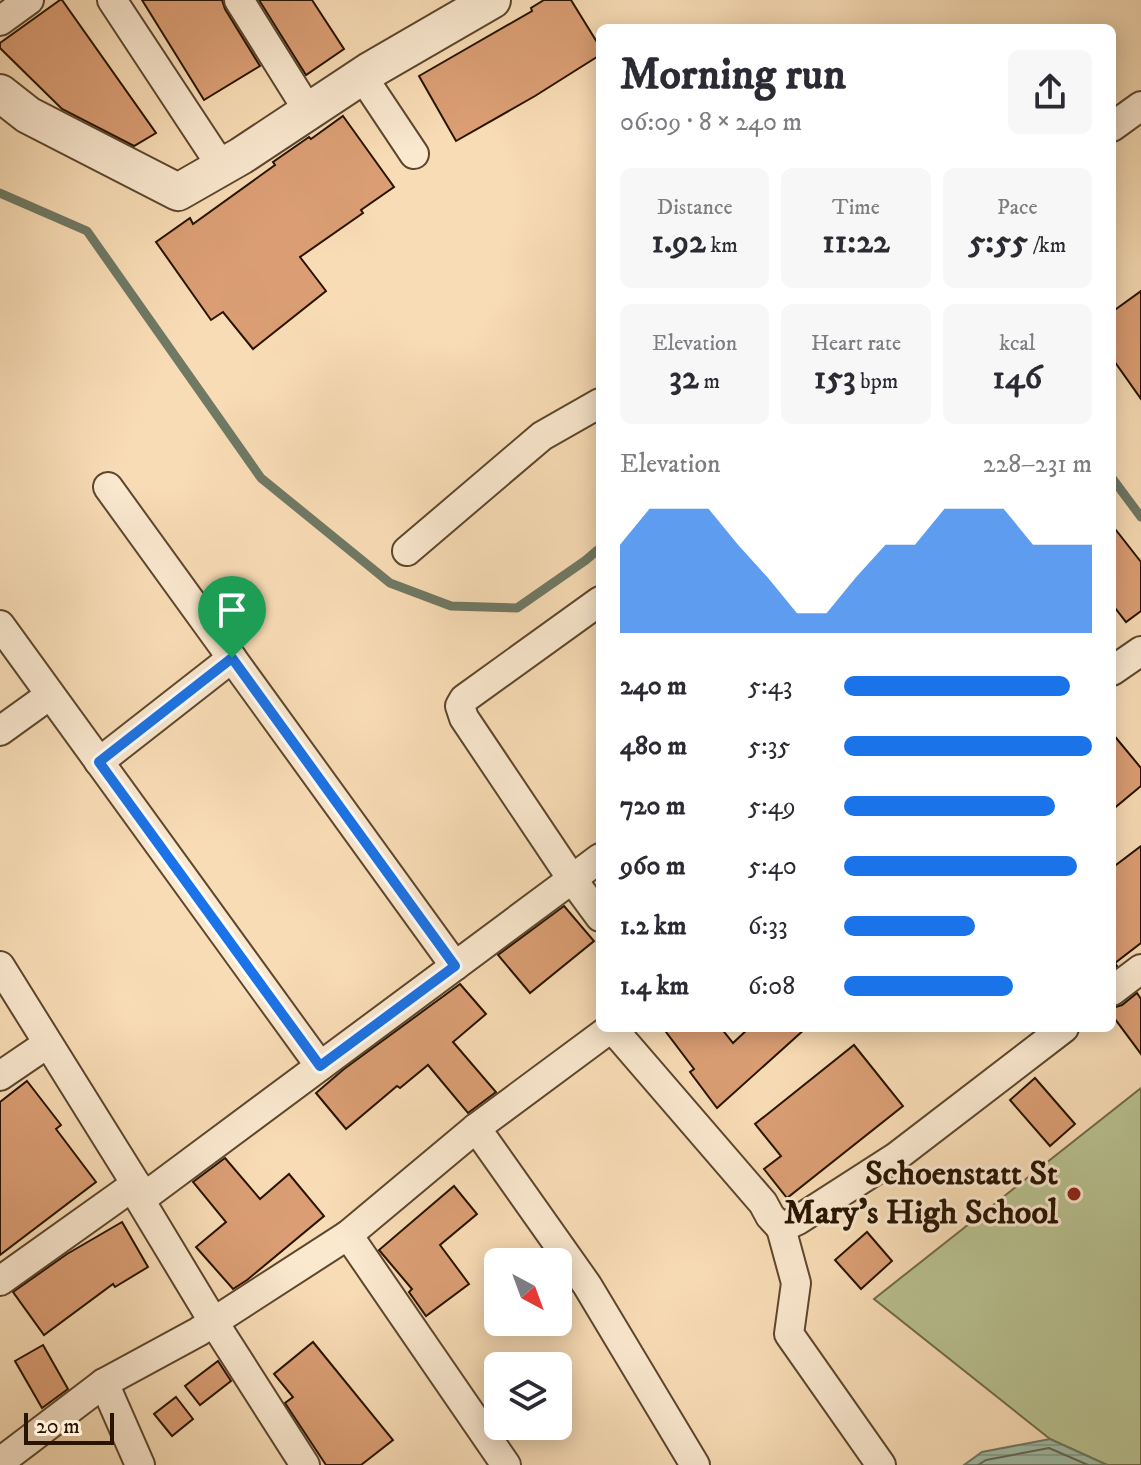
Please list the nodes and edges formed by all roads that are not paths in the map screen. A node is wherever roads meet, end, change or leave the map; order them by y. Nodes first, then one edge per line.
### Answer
1 (29, 0) edge
2 (112, 0) edge
3 (239, 0) edge
4 (492, 0) edge
5 (0, 21) edge
6 (362, 76) junction
7 (0, 93) edge
8 (1141, 106) edge
9 (309, 112) junction
10 (1116, 124) edge
11 (414, 154) dead end
12 (222, 167) junction
13 (596, 405) edge
14 (108, 487) dead end
15 (407, 551) dead end
16 (596, 604) edge
17 (0, 625) edge
18 (1141, 651) edge
19 (232, 658) junction
20 (1116, 668) edge
21 (50, 695) junction
22 (0, 731) edge
23 (99, 762) junction
24 (596, 861) edge
25 (572, 879) junction
26 (596, 912) edge
27 (0, 966) edge
28 (455, 966) junction
29 (1141, 969) edge
30 (1116, 988) edge
31 (607, 1032) edge
32 (615, 1032) edge
33 (1059, 1032) edge
34 (47, 1044) junction
35 (320, 1066) junction
36 (0, 1076) edge
37 (476, 1128) junction
38 (140, 1191) junction
39 (781, 1228) junction
40 (348, 1235) junction
41 (0, 1281) edge
42 (213, 1321) junction
43 (104, 1383) junction
44 (0, 1462) edge
45 (140, 1465) edge
46 (305, 1465) edge
47 (506, 1465) edge
48 (695, 1465) edge
49 (881, 1465) edge

1 - 5 street
2 - 12 street
3 - 9 street
4 - 6 street
6 - 9 street
6 - 11 street
7 - 12 street
8 - 10 street
9 - 12 street
13 - 15 street
14 - 19 street
16 - 25 street
17 - 21 street
18 - 20 street
19 - 23 street
19 - 28 street
21 - 22 street
21 - 23 street
23 - 35 street
24 - 25 street
25 - 26 street
25 - 28 street
27 - 34 street
28 - 35 street
29 - 30 street
31 - 37 street
32 - 39 street
33 - 39 street
34 - 36 street
34 - 38 street
35 - 38 street
37 - 40 street
37 - 48 street
38 - 41 street
38 - 42 street
39 - 49 street
40 - 42 street
40 - 47 street
42 - 43 street
42 - 46 street
43 - 44 street
43 - 45 street

